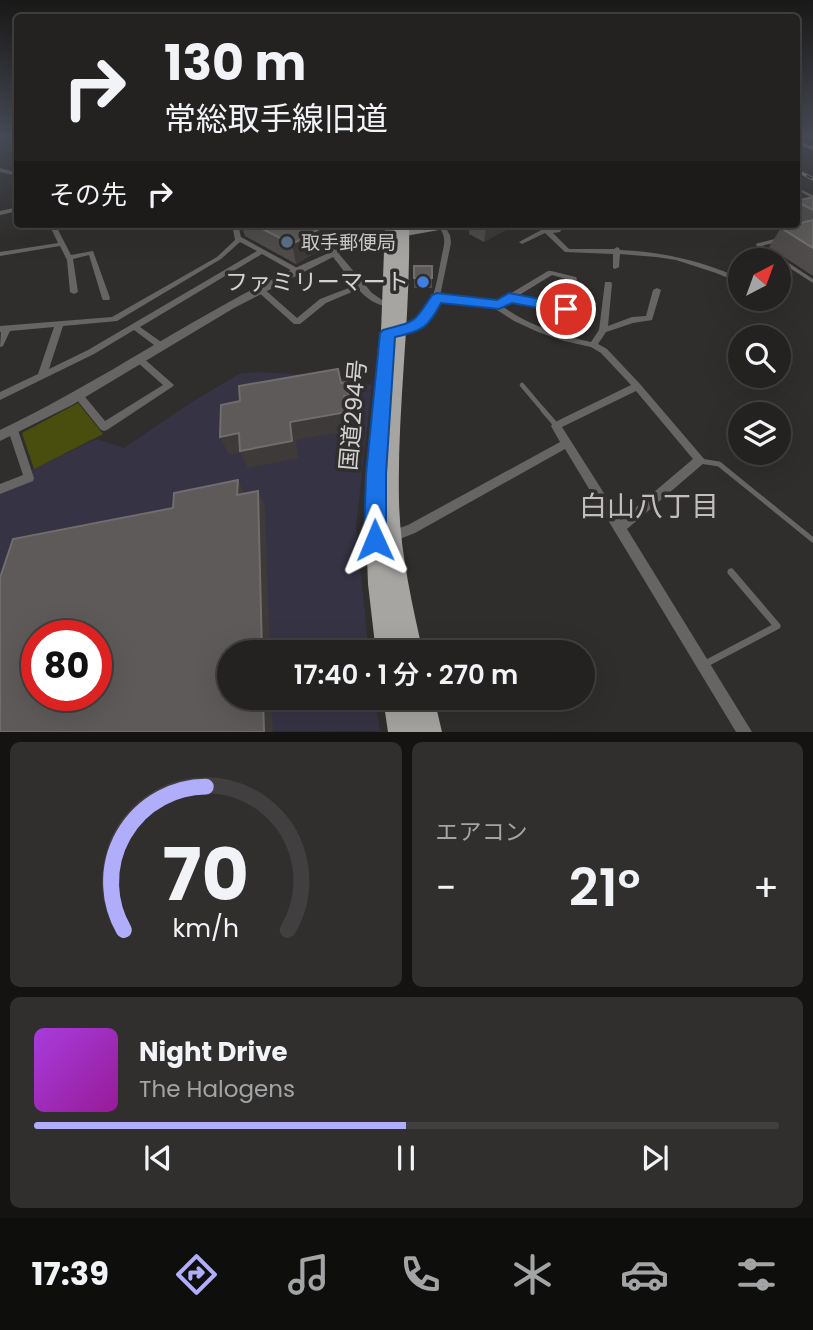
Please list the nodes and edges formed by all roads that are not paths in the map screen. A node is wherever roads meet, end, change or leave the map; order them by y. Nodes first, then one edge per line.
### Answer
1 (813, 197) edge
2 (805, 200) edge
3 (54, 228) edge
4 (235, 228) edge
5 (313, 228) edge
6 (443, 228) joint
7 (543, 228) edge
8 (560, 228) edge
9 (397, 229) edge
10 (547, 231) junction
11 (783, 239) edge
12 (237, 241) junction
13 (522, 242) dead end
14 (62, 244) junction
15 (617, 249) junction
16 (262, 251) junction
17 (333, 251) junction
18 (0, 254) edge
19 (69, 258) junction
20 (615, 267) dead end
21 (297, 270) junction
22 (728, 276) edge
23 (813, 281) edge
24 (608, 284) dead end
25 (362, 286) junction
26 (260, 290) junction
27 (657, 290) dead end
28 (74, 292) dead end
29 (106, 298) dead end
30 (437, 298) junction
31 (509, 298) junction
32 (389, 304) junction
33 (494, 304) junction
34 (59, 325) junction
35 (134, 327) junction
36 (4, 329) edge
37 (603, 330) junction
38 (393, 333) junction
39 (0, 344) edge
40 (593, 345) junction
41 (161, 346) junction
42 (139, 359) junction
43 (42, 375) junction
44 (522, 385) dead end
45 (637, 386) junction
46 (78, 395) junction
47 (0, 396) edge
48 (556, 426) junction
49 (13, 430) junction
50 (0, 436) edge
51 (567, 443) junction
52 (700, 460) junction
53 (0, 489) edge
54 (620, 528) junction
55 (390, 537) junction
56 (813, 540) edge
57 (731, 572) dead end
58 (386, 640) edge
59 (408, 640) edge
60 (704, 665) junction
61 (398, 710) edge
62 (423, 710) edge
63 (402, 732) edge
64 (428, 732) edge
65 (745, 732) edge

1 - 2 lane
3 - 14 street
4 - 12 street
5 - 17 street
6 - 9 main road
6 - 30 street
7 - 10 street
8 - 10 street
9 - 17 street
9 - 32 highway, 国道294号
9 - 38 highway, 国道294号
10 - 13 street
10 - 15 street
11 - 23 lane
12 - 16 street
12 - 34 street
14 - 18 street
14 - 19 street
15 - 20 street
15 - 22 street
16 - 21 street
16 - 35 street
17 - 21 street
17 - 25 street
19 - 28 street
19 - 29 street
21 - 26 street
24 - 37 street
25 - 26 street
25 - 32 street
26 - 41 street
27 - 37 street
30 - 33 street
30 - 38 street
31 - 31 street
31 - 33 street
32 - 38 highway, 国道294号
33 - 40 street
34 - 36 street
34 - 43 street
35 - 41 street
35 - 43 street
36 - 39 street
37 - 40 street
38 - 55 highway, 国道294号
38 - 58 highway, 国道294号
40 - 45 street
41 - 42 street
42 - 46 street
42 - 46 street
43 - 47 street
44 - 48 lane
45 - 48 street
45 - 52 street
46 - 49 street
48 - 51 street
49 - 50 street
49 - 53 street
51 - 54 street
51 - 55 street
52 - 54 street
52 - 56 lane
54 - 60 street
55 - 59 highway, 国道294号
57 - 60 lane
60 - 65 street
61 - 63 highway
62 - 64 highway

